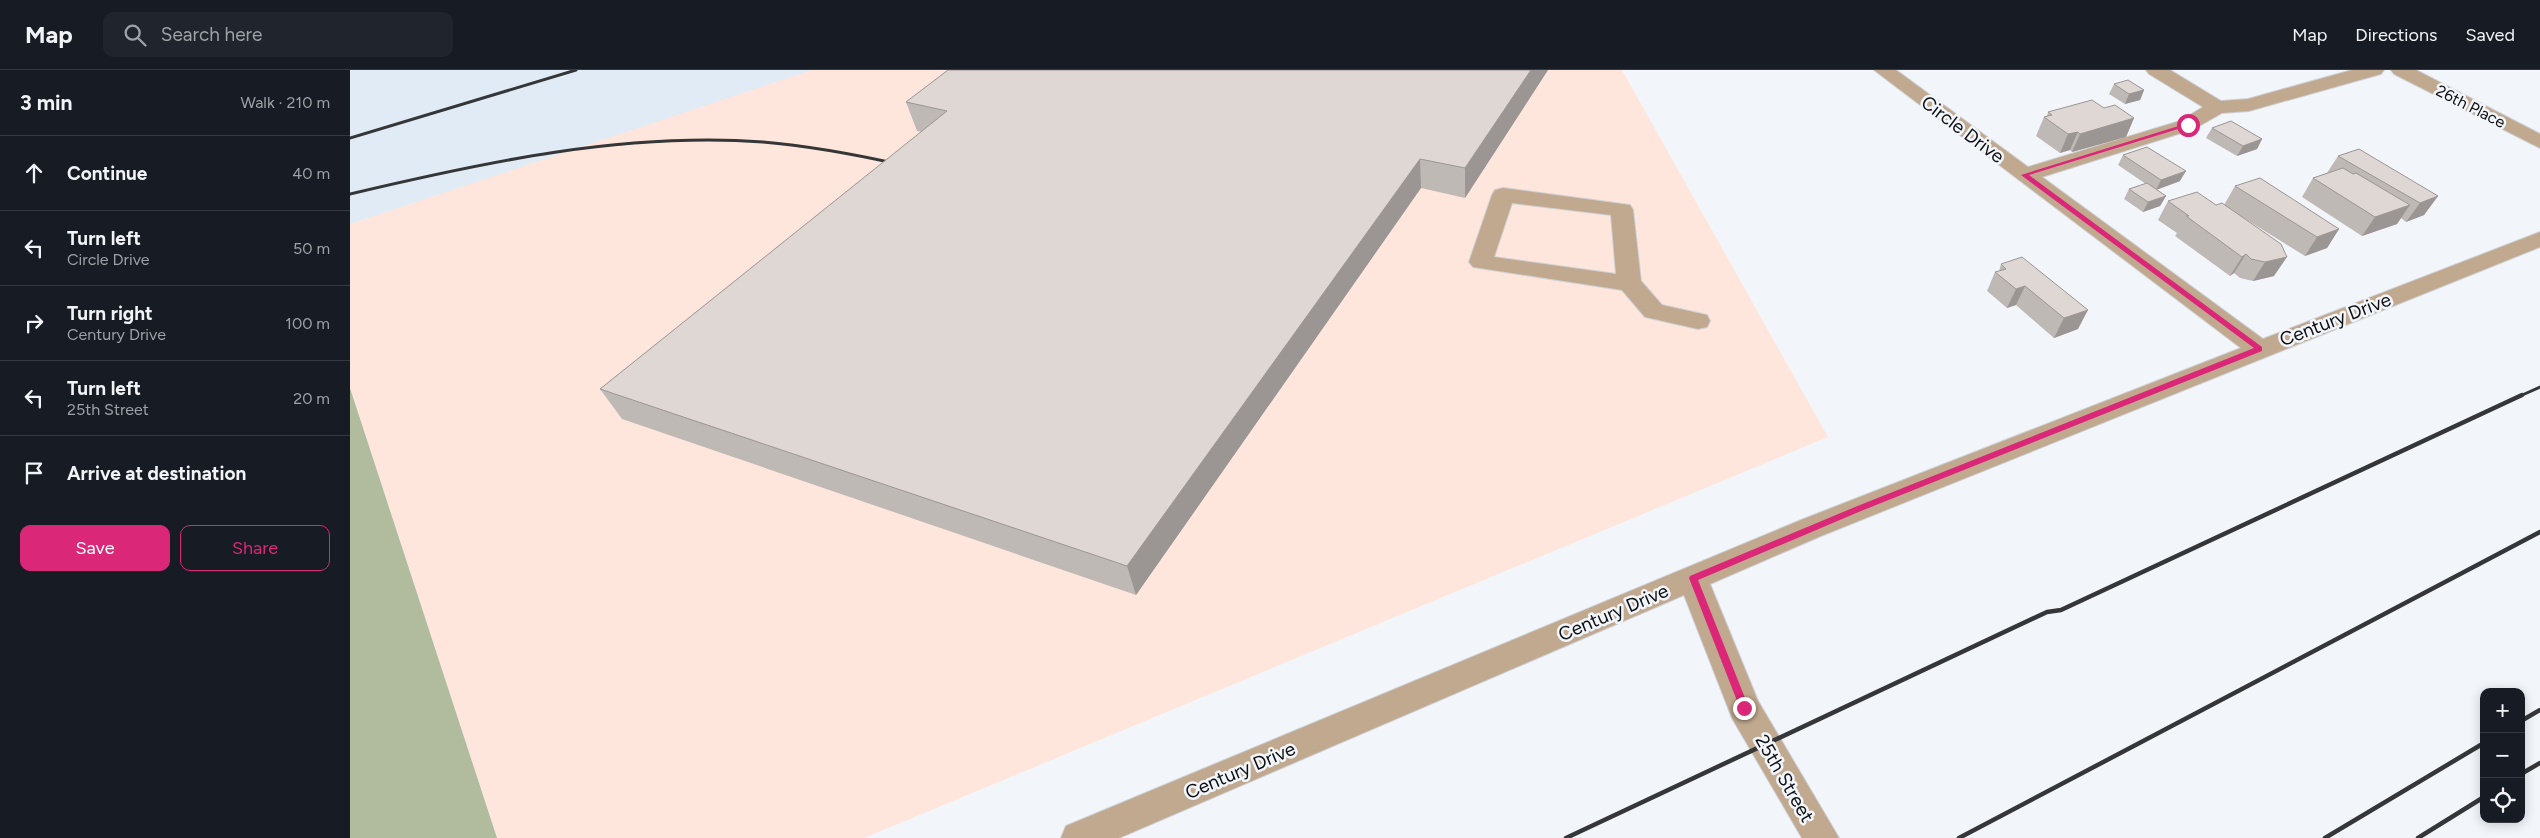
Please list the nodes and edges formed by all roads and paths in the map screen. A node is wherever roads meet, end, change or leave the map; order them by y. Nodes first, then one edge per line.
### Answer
1 (1884, 70) edge
2 (2156, 70) edge
3 (2374, 70) edge
4 (2401, 70) edge
5 (2217, 107) junction
6 (2540, 142) edge
7 (2024, 175) junction
8 (2540, 239) edge
9 (1629, 283) junction
10 (1698, 321) dead end
11 (2260, 349) junction
12 (1693, 578) junction
13 (1079, 838) edge
14 (1821, 838) edge

1 - 7 street, Circle Drive
2 - 5 street
3 - 5 street
4 - 6 street, 26th Place
5 - 7 street
7 - 11 street, Circle Drive
8 - 11 street, Century Drive
9 - 9 street
9 - 10 street
11 - 12 street, Century Drive
12 - 13 street, Century Drive
12 - 14 street, 25th Street

